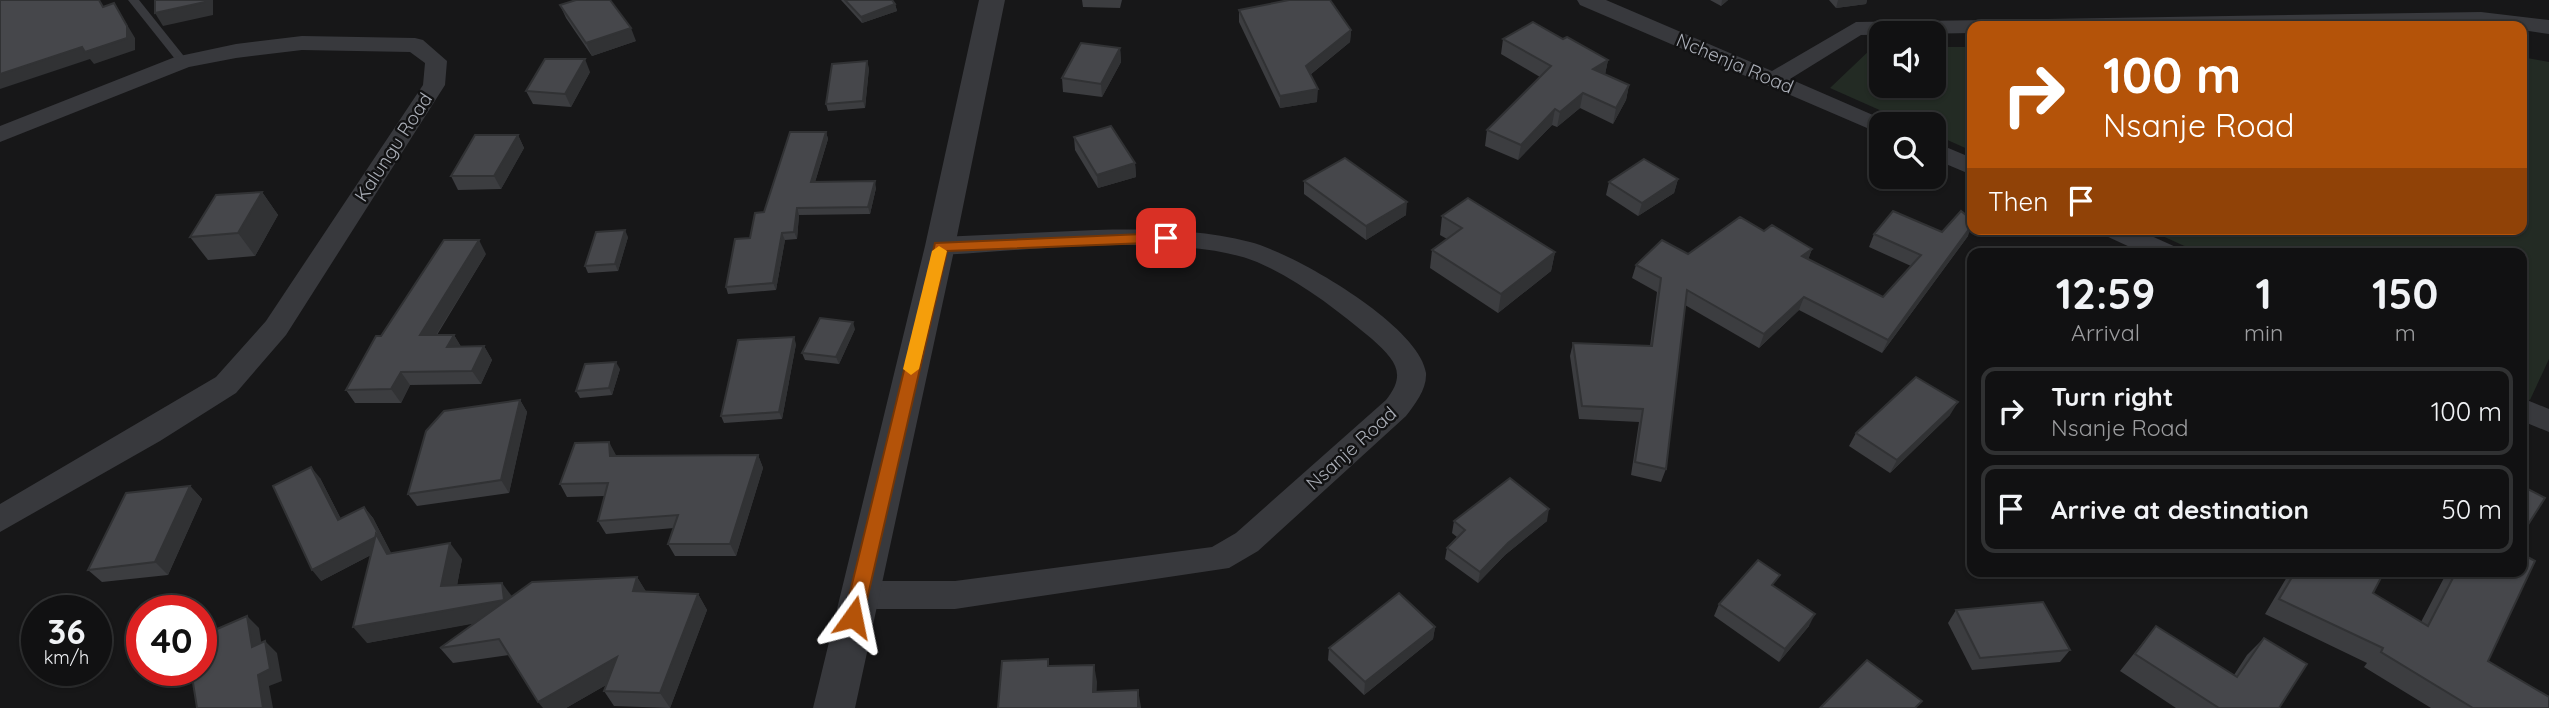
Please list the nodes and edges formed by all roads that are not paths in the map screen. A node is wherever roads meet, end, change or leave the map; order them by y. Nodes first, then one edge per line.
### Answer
1 (133, 0) edge
2 (992, 0) edge
3 (1588, 0) edge
4 (2336, 21) edge
5 (2498, 21) edge
6 (2527, 24) edge
7 (1967, 26) edge
8 (2549, 27) edge
9 (183, 62) junction
10 (1773, 80) junction
11 (1869, 122) edge
12 (0, 135) edge
13 (1946, 155) edge
14 (1967, 165) edge
15 (2126, 235) edge
16 (940, 246) junction
17 (2156, 248) edge
18 (2527, 411) edge
19 (2549, 421) edge
20 (0, 519) edge
21 (858, 594) junction
22 (834, 708) edge

1 - 9 lane
2 - 16 street
3 - 10 street, Nchenja Road
4 - 5 street
6 - 8 street
7 - 10 street
9 - 12 street, Kalungu Road
9 - 20 street, Kalungu Road
10 - 11 street, Nchenja Road
13 - 14 street
15 - 17 street
16 - 21 street
16 - 21 street, Nsanje Road
18 - 19 street
21 - 22 street

